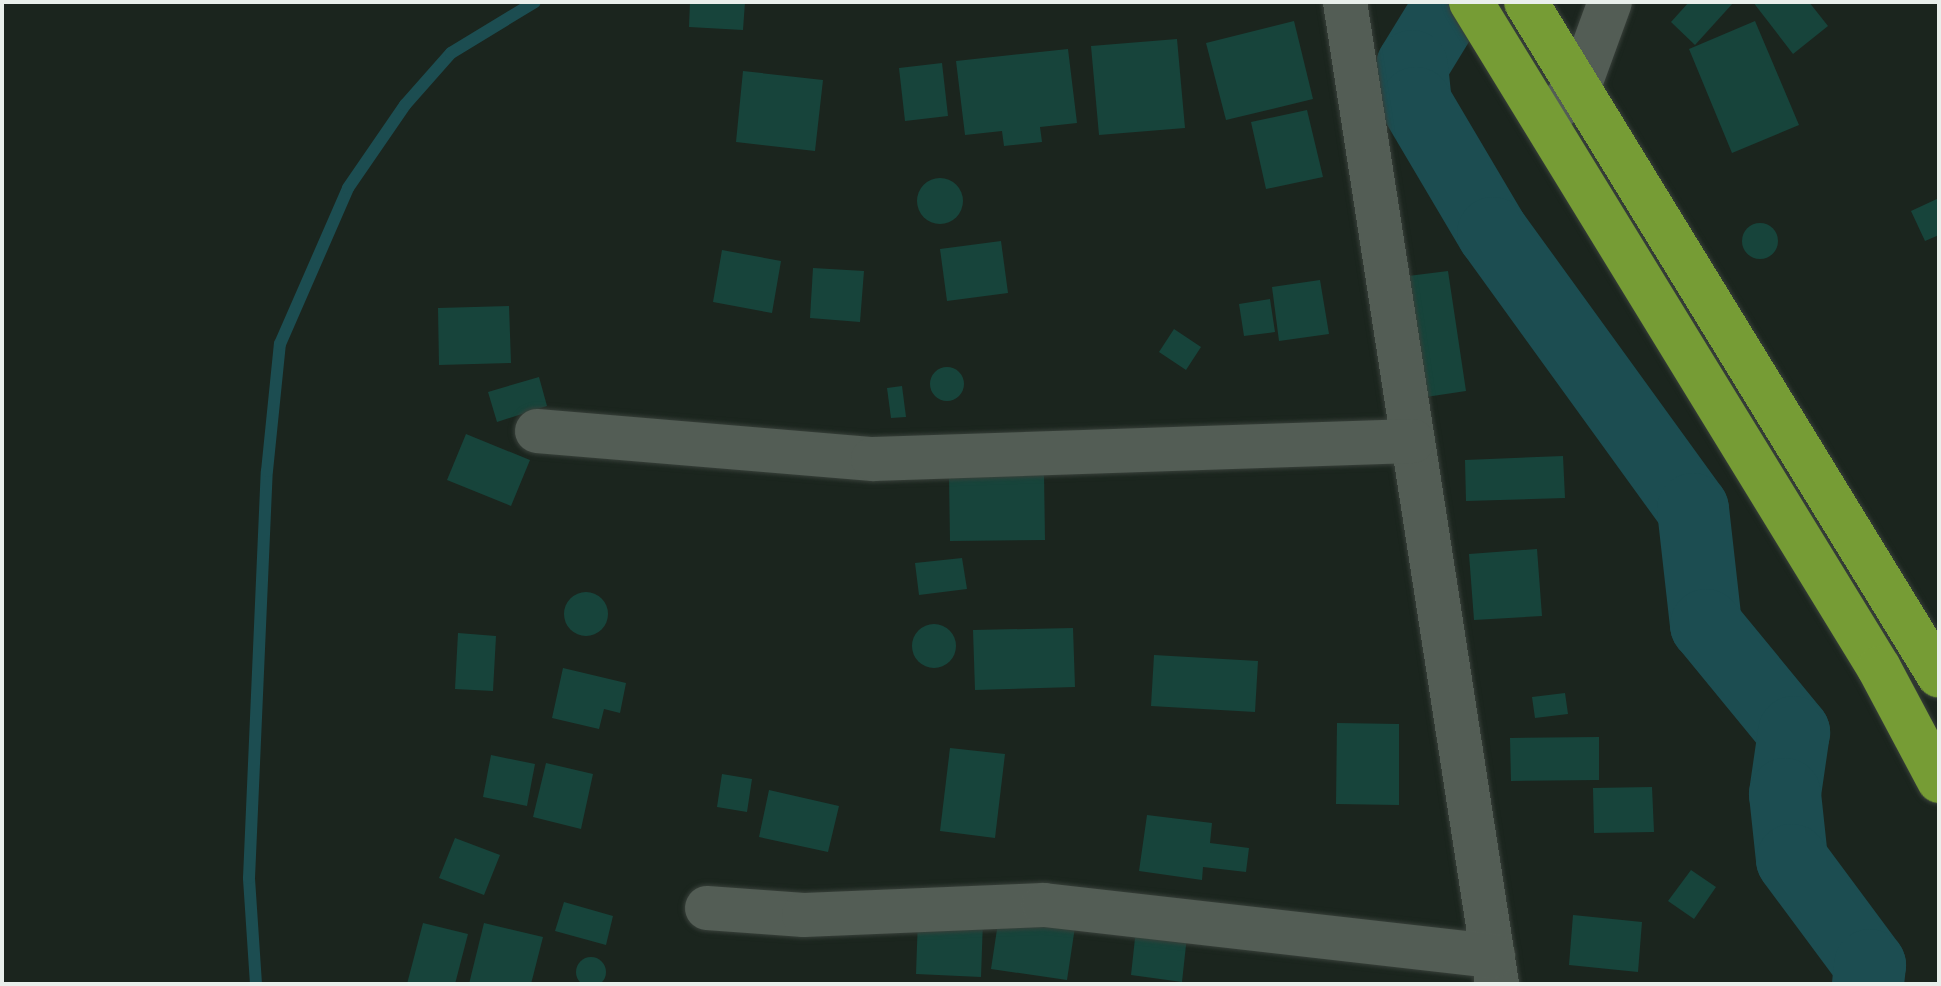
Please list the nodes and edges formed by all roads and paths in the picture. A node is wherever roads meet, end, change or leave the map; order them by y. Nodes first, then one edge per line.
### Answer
1 (1345, 2) edge
2 (1526, 2) edge
3 (1610, 2) edge
4 (1479, 16) edge
5 (1579, 87) junction
6 (1544, 120) junction
7 (537, 431) dead end
8 (1413, 441) junction
9 (1939, 676) edge
10 (1939, 781) edge
11 (707, 908) dead end
12 (1495, 970) edge

1 - 8 street
2 - 5 highway
3 - 5 street
4 - 6 highway
5 - 6 street
5 - 9 highway
6 - 10 highway
7 - 8 street
8 - 12 street
11 - 12 street

